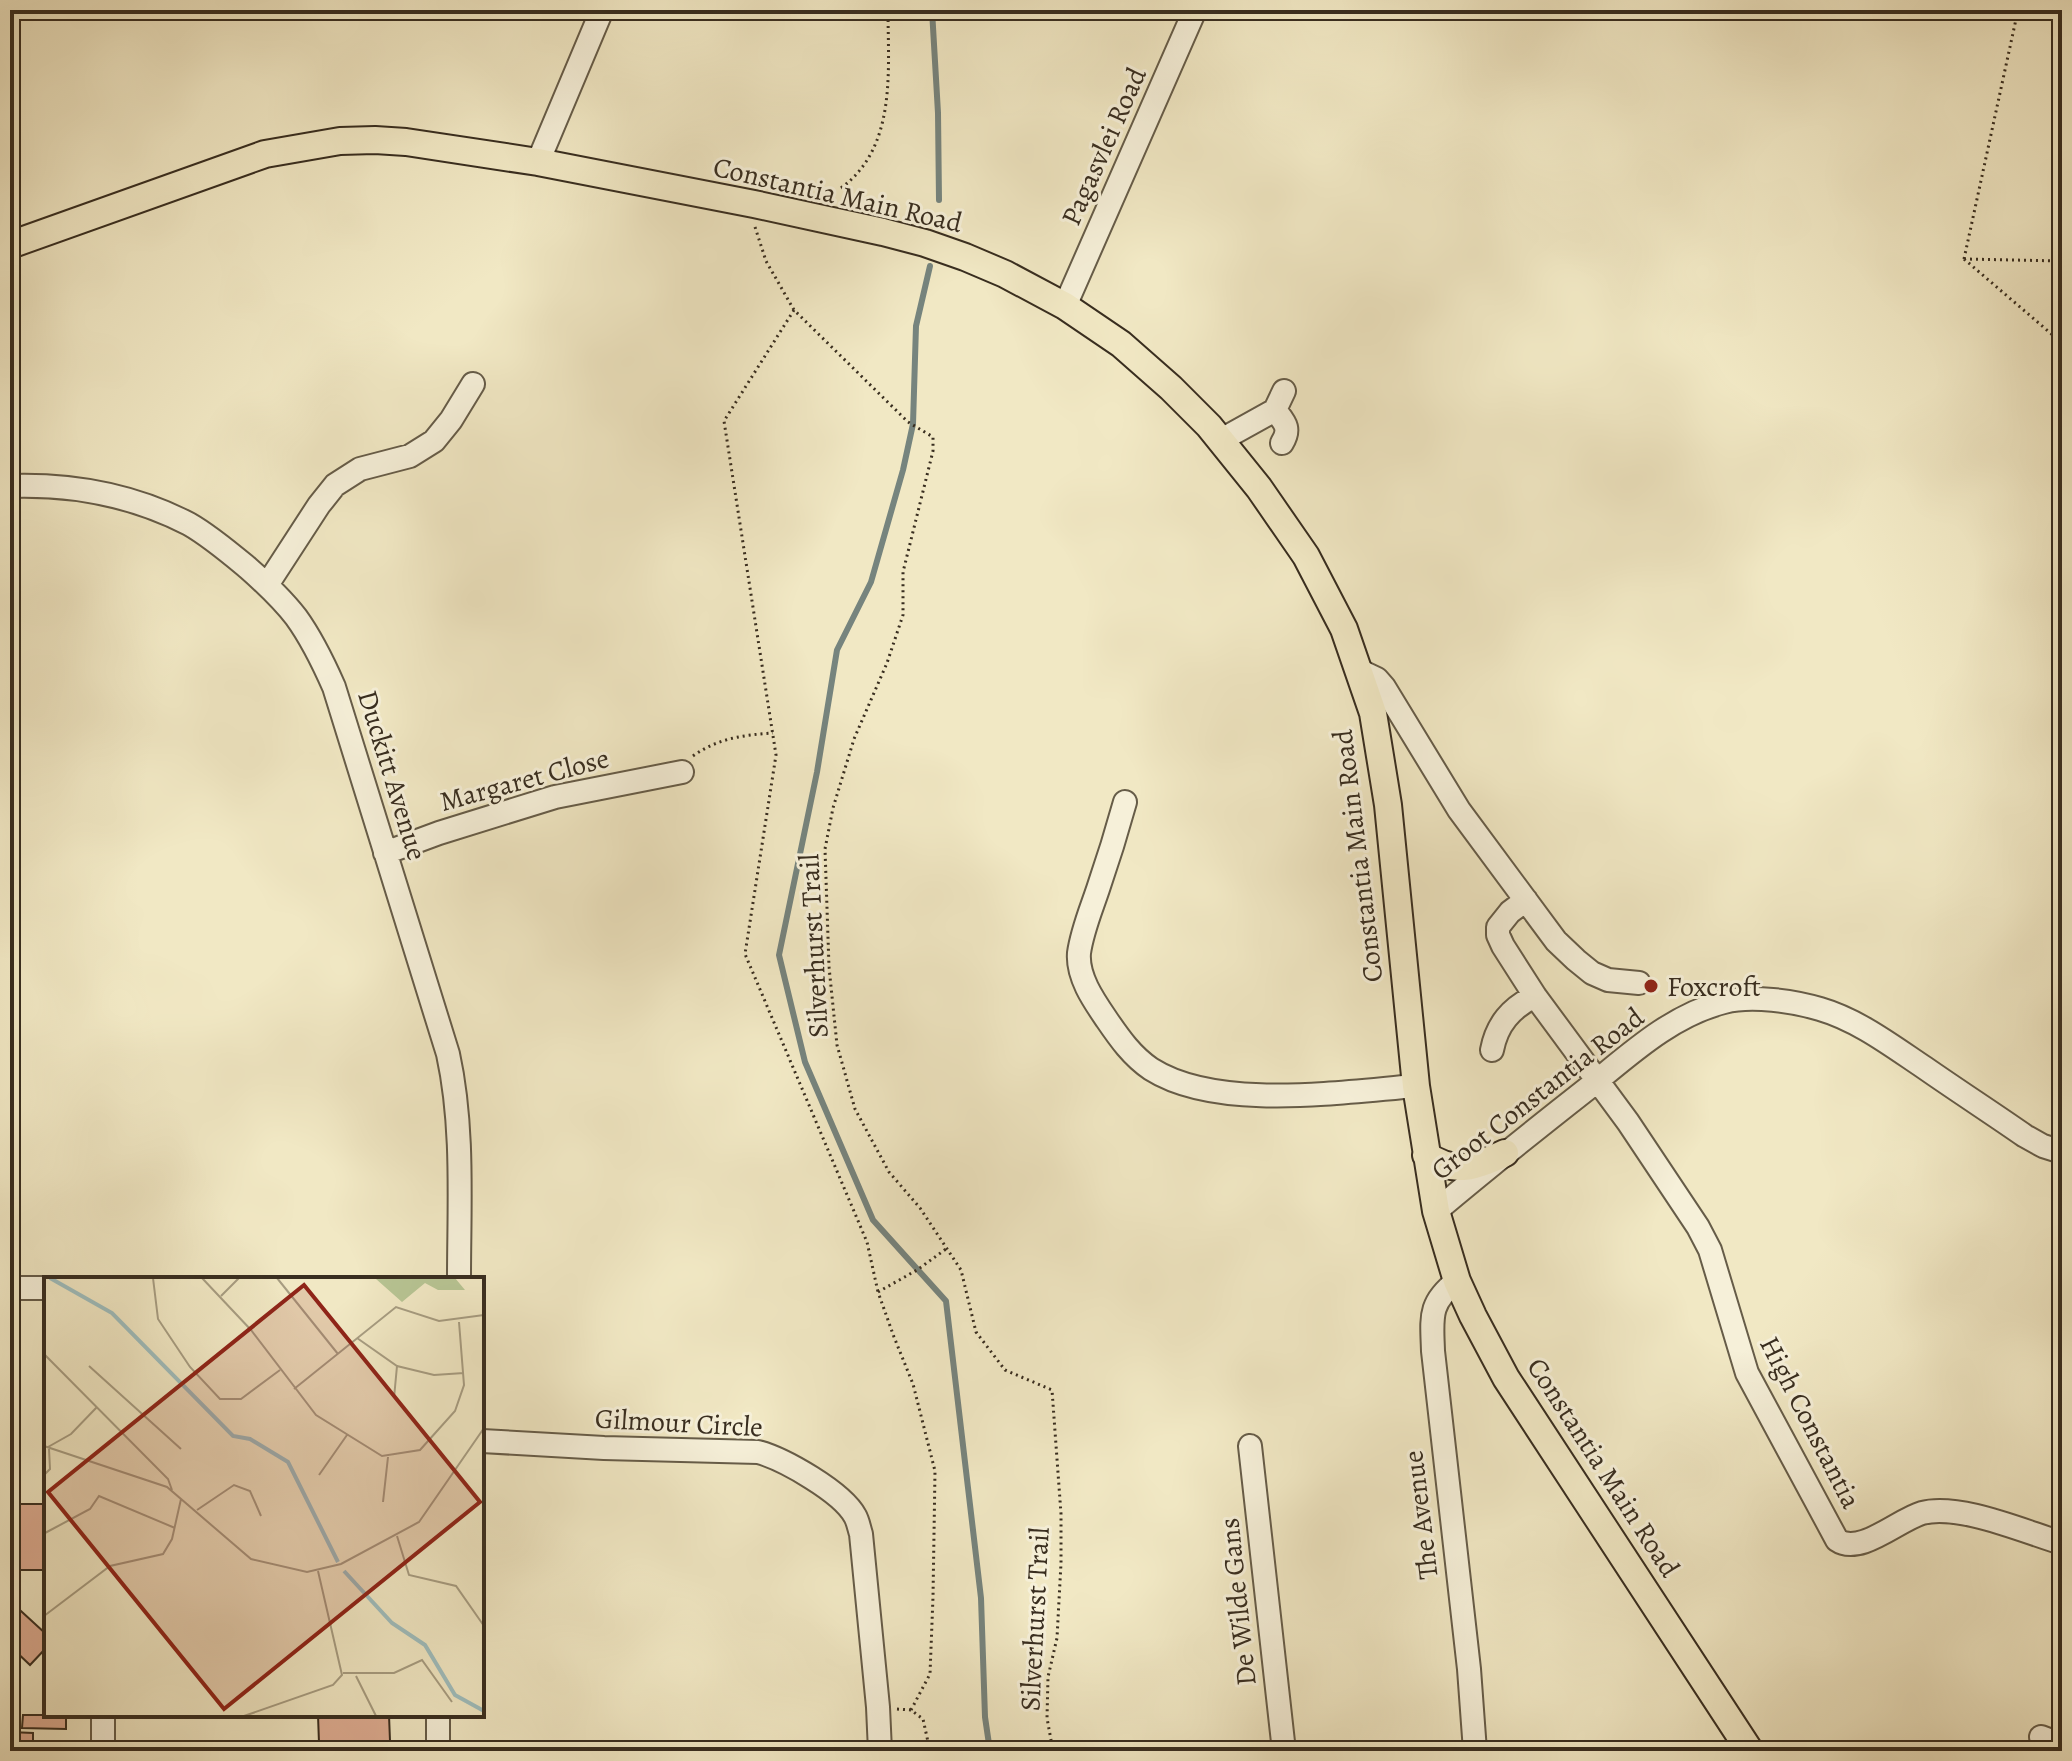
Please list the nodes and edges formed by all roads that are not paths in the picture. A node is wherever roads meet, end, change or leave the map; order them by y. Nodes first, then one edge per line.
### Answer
1 (602, 10) edge
2 (1195, 10) edge
3 (538, 162) junction
4 (10, 245) edge
5 (1065, 306) junction
6 (473, 384) dead end
7 (1221, 440) junction
8 (1282, 443) dead end
9 (10, 486) edge
10 (267, 585) junction
11 (1358, 670) junction
12 (682, 772) road end
13 (1125, 802) dead end
14 (385, 853) junction
15 (1526, 900) junction
16 (1639, 983) dead end
17 (1535, 996) junction
18 (1492, 1050) dead end
19 (1596, 1081) junction
20 (1416, 1086) junction
21 (2062, 1152) edge
22 (1505, 1153) junction
23 (1426, 1155) junction
24 (1436, 1211) junction
25 (459, 1277) edge
26 (1457, 1281) junction
27 (10, 1288) edge
28 (44, 1288) edge
29 (484, 1441) edge
30 (1250, 1446) dead end
31 (2062, 1543) edge
32 (103, 1717) edge
33 (438, 1717) edge
34 (103, 1751) edge
35 (438, 1751) edge
36 (880, 1751) edge
37 (1284, 1751) edge
38 (1475, 1751) edge
39 (1750, 1751) edge

1 - 3 street
2 - 5 street, Pagasvlei Road
3 - 4 main road, Constantia Main Road
3 - 5 main road, Constantia Main Road
5 - 7 main road, Constantia Main Road
6 - 10 street
7 - 8 street
7 - 11 main road, Constantia Main Road
9 - 10 street, Duckitt Avenue
10 - 14 street, Duckitt Avenue
11 - 15 street
11 - 20 main road, Constantia Main Road
12 - 14 street, Margaret Close
13 - 20 street
14 - 25 street, Duckitt Avenue
15 - 16 street
15 - 17 street, High Constantia
17 - 18 street
17 - 19 street, High Constantia
19 - 21 street, Groot Constantia Road
19 - 22 street, Groot Constantia Road
19 - 31 street, High Constantia
20 - 23 main road, Constantia Main Road
22 - 23 main road
22 - 24 street, Groot Constantia Road
23 - 24 main road, Constantia Main Road
24 - 26 main road, Constantia Main Road
26 - 38 street, The Avenue
26 - 39 main road, Constantia Main Road
27 - 28 street
29 - 36 street, Gilmour Circle
30 - 37 street, De Wilde Gans
32 - 34 street
33 - 35 street

